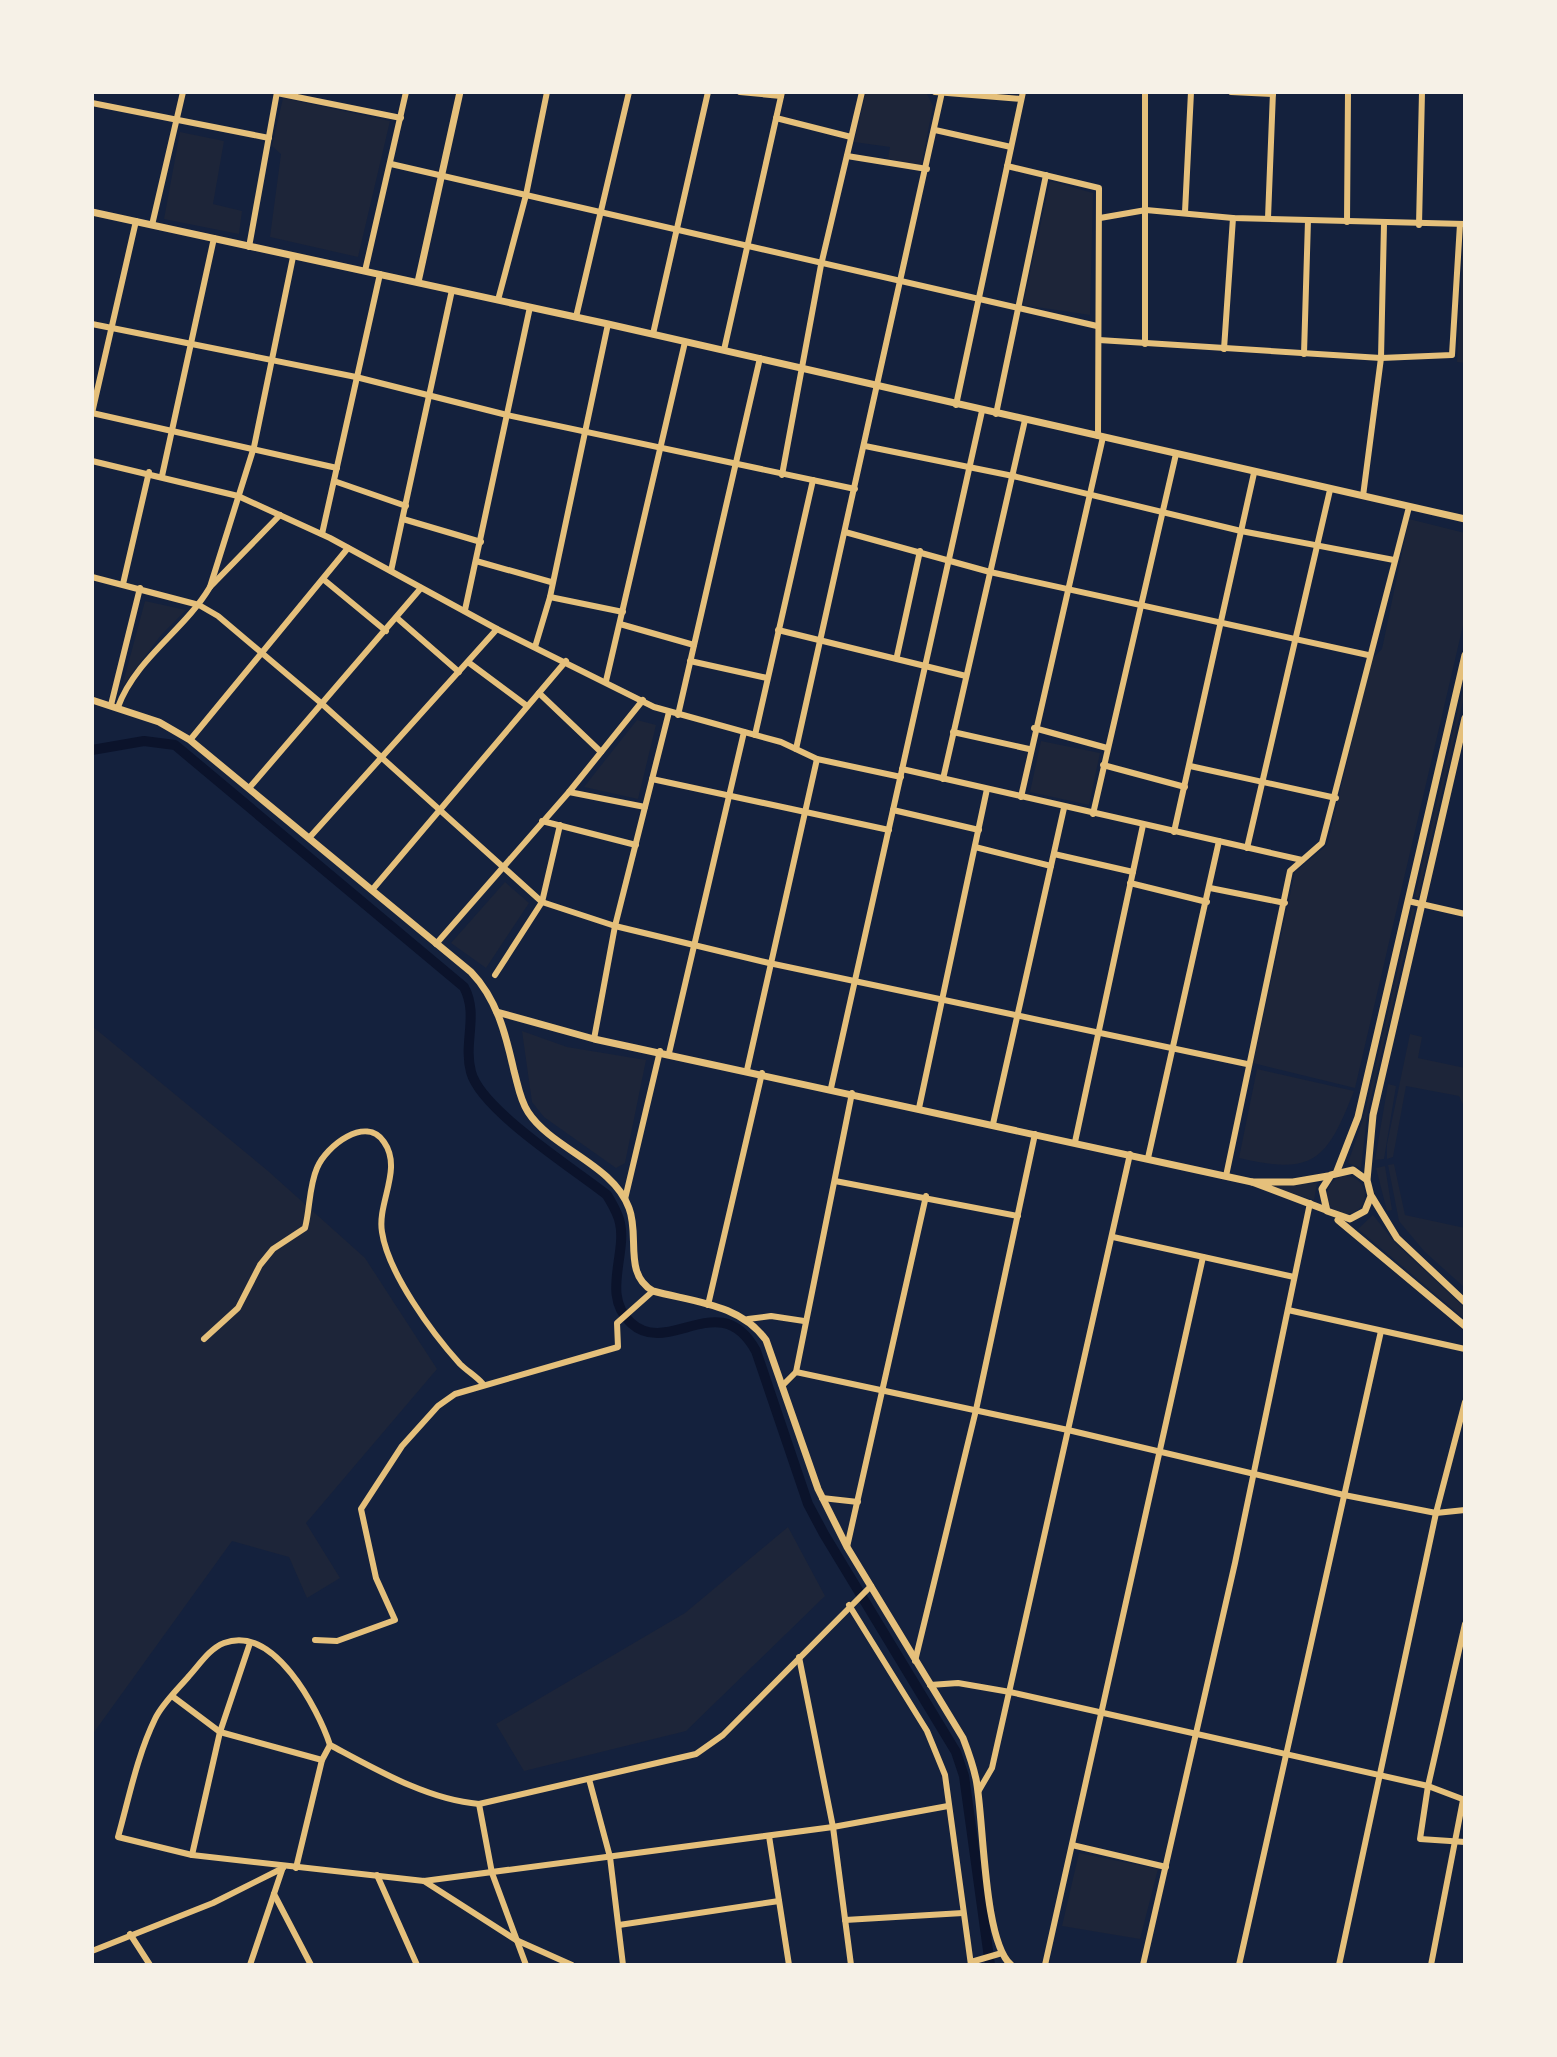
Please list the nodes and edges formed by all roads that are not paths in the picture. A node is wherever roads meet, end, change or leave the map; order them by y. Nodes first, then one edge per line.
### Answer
1 (183, 92) edge
2 (277, 92) edge
3 (406, 92) edge
4 (460, 92) edge
5 (547, 92) edge
6 (629, 92) edge
7 (708, 92) edge
8 (740, 92) edge
9 (862, 92) edge
10 (938, 92) edge
11 (1145, 92) edge
12 (1191, 92) edge
13 (1231, 92) edge
14 (1348, 92) edge
15 (1422, 92) edge
16 (1273, 93) edge
17 (781, 94) edge
18 (1022, 96) edge
19 (92, 103) edge
20 (401, 118) junction
21 (776, 118) junction
22 (177, 122) junction
23 (935, 130) junction
24 (851, 137) junction
25 (269, 138) junction
26 (1011, 147) junction
27 (847, 156) junction
28 (391, 164) junction
29 (1007, 166) junction
30 (927, 169) junction
31 (1046, 175) junction
32 (441, 176) junction
33 (526, 195) junction
34 (1146, 210) junction
35 (92, 212) edge
36 (601, 212) junction
37 (1185, 212) junction
38 (1100, 218) junction
39 (1233, 218) junction
40 (1268, 218) junction
41 (1308, 220) junction
42 (136, 221) junction
43 (1347, 222) junction
44 (1384, 224) junction
45 (1462, 224) edge
46 (152, 225) junction
47 (1419, 225) junction
48 (678, 230) junction
49 (214, 238) junction
50 (747, 246) junction
51 (249, 247) junction
52 (293, 257) junction
53 (821, 265) junction
54 (365, 271) junction
55 (380, 274) junction
56 (901, 281) junction
57 (418, 282) junction
58 (452, 290) junction
59 (978, 299) junction
60 (498, 300) junction
61 (530, 307) junction
62 (1019, 308) junction
63 (576, 317) junction
64 (92, 324) edge
65 (608, 324) junction
66 (1097, 326) junction
67 (111, 328) junction
68 (653, 334) junction
69 (1099, 340) junction
70 (685, 342) junction
71 (1145, 344) junction
72 (191, 345) junction
73 (1224, 349) junction
74 (724, 350) junction
75 (1304, 354) junction
76 (760, 358) junction
77 (1381, 358) junction
78 (273, 359) junction
79 (800, 368) junction
80 (356, 377) junction
81 (878, 387) junction
82 (428, 395) junction
83 (956, 405) junction
84 (982, 411) junction
85 (92, 413) edge
86 (996, 414) junction
87 (507, 415) junction
88 (1025, 420) junction
89 (585, 430) junction
90 (172, 432) junction
91 (1101, 437) junction
92 (865, 446) junction
93 (254, 447) junction
94 (659, 448) junction
95 (1176, 454) junction
96 (92, 461) edge
97 (735, 465) junction
98 (337, 468) junction
99 (969, 468) junction
100 (149, 472) junction
101 (1254, 473) junction
102 (782, 475) junction
103 (162, 476) junction
104 (1013, 476) junction
105 (813, 480) junction
106 (334, 481) junction
107 (855, 489) junction
108 (1330, 490) junction
109 (1089, 495) junction
110 (238, 496) junction
111 (1363, 496) junction
112 (406, 506) junction
113 (1409, 507) junction
114 (1163, 512) junction
115 (280, 515) junction
116 (403, 519) junction
117 (1465, 519) edge
118 (1241, 531) junction
119 (845, 532) junction
120 (322, 534) junction
121 (481, 542) junction
122 (1319, 545) junction
123 (348, 548) junction
124 (920, 551) junction
125 (949, 560) junction
126 (1394, 560) junction
127 (476, 561) junction
128 (391, 571) junction
129 (990, 572) junction
130 (92, 577) edge
131 (323, 579) junction
132 (551, 582) junction
133 (123, 584) junction
134 (210, 587) junction
135 (140, 588) junction
136 (421, 588) junction
137 (1067, 588) junction
138 (550, 597) junction
139 (199, 605) junction
140 (1142, 605) junction
141 (465, 610) junction
142 (623, 612) junction
143 (397, 618) junction
144 (1221, 622) junction
145 (620, 624) junction
146 (497, 629) junction
147 (778, 630) junction
148 (386, 631) junction
149 (821, 639) junction
150 (1296, 640) junction
151 (694, 645) junction
152 (535, 647) junction
153 (262, 655) junction
154 (1368, 655) junction
155 (1465, 655) edge
156 (897, 656) junction
157 (566, 661) junction
158 (690, 661) junction
159 (468, 662) junction
160 (926, 664) junction
161 (459, 672) junction
162 (966, 676) junction
163 (767, 678) junction
164 (606, 681) junction
165 (539, 693) junction
166 (92, 700) edge
167 (643, 700) junction
168 (321, 703) junction
169 (114, 706) junction
170 (527, 706) junction
171 (669, 712) junction
172 (678, 715) junction
173 (1465, 718) edge
174 (1034, 728) junction
175 (744, 732) junction
176 (953, 732) junction
177 (755, 735) junction
178 (190, 740) junction
179 (1107, 748) junction
180 (796, 749) junction
181 (1029, 749) junction
182 (601, 752) junction
183 (383, 757) junction
184 (817, 759) junction
185 (1103, 765) junction
186 (1190, 766) junction
187 (901, 773) junction
188 (652, 779) junction
189 (943, 779) junction
190 (1263, 782) junction
191 (250, 787) junction
192 (1185, 787) junction
193 (987, 789) junction
194 (569, 792) junction
195 (729, 796) junction
196 (1021, 797) junction
197 (1336, 798) junction
198 (645, 807) junction
199 (1064, 808) junction
200 (893, 810) junction
201 (442, 811) junction
202 (805, 812) junction
203 (1093, 814) junction
204 (542, 821) junction
205 (560, 825) junction
206 (1143, 825) junction
207 (889, 830) junction
208 (979, 830) junction
209 (1174, 832) junction
210 (309, 838) junction
211 (1219, 841) junction
212 (636, 845) junction
213 (975, 847) junction
214 (1247, 848) junction
215 (1054, 854) junction
216 (1302, 860) junction
217 (504, 866) junction
218 (1051, 866) junction
219 (1133, 872) junction
220 (1130, 883) junction
221 (1210, 888) junction
222 (372, 890) junction
223 (1408, 901) junction
224 (542, 902) junction
225 (1207, 902) junction
226 (1285, 903) junction
227 (1422, 904) junction
228 (1465, 914) edge
229 (615, 926) junction
230 (436, 944) junction
231 (694, 946) junction
232 (769, 963) junction
233 (495, 975) dead end
234 (855, 982) junction
235 (943, 997) junction
236 (497, 1012) junction
237 (1020, 1014) junction
238 (1099, 1031) junction
239 (594, 1039) junction
240 (1174, 1048) junction
241 (665, 1052) junction
242 (1247, 1064) junction
243 (747, 1070) junction
244 (762, 1073) junction
245 (831, 1088) junction
246 (852, 1093) junction
247 (919, 1108) junction
248 (993, 1124) junction
249 (1035, 1133) junction
250 (1075, 1142) junction
251 (1130, 1154) junction
252 (1148, 1158) junction
253 (1334, 1173) junction
254 (1226, 1176) junction
255 (1367, 1180) junction
256 (835, 1181) junction
257 (1252, 1182) junction
258 (926, 1196) junction
259 (1371, 1196) junction
260 (625, 1199) junction
261 (1310, 1202) junction
262 (1330, 1214) junction
263 (1018, 1216) junction
264 (1113, 1237) junction
265 (1203, 1257) junction
266 (1294, 1277) junction
267 (653, 1291) junction
268 (1465, 1302) edge
269 (708, 1305) junction
270 (1288, 1310) junction
271 (748, 1319) junction
272 (804, 1321) junction
273 (1465, 1326) edge
274 (1381, 1331) junction
275 (204, 1339) dead end
276 (1465, 1349) edge
277 (796, 1372) junction
278 (483, 1384) junction
279 (782, 1386) junction
280 (883, 1392) junction
281 (1465, 1402) edge
282 (976, 1410) junction
283 (1068, 1430) junction
284 (1160, 1451) junction
285 (1253, 1474) junction
286 (1344, 1495) junction
287 (822, 1498) junction
288 (858, 1502) junction
289 (1465, 1510) edge
290 (1436, 1513) junction
291 (847, 1547) junction
292 (871, 1586) junction
293 (849, 1605) junction
294 (1465, 1624) edge
295 (315, 1640) dead end
296 (250, 1643) junction
297 (1463, 1643) edge
298 (799, 1657) junction
299 (915, 1661) junction
300 (930, 1685) junction
301 (1010, 1692) junction
302 (172, 1696) junction
303 (1101, 1713) junction
304 (220, 1732) junction
305 (1196, 1733) junction
306 (330, 1745) junction
307 (1287, 1753) junction
308 (322, 1760) junction
309 (1380, 1777) junction
310 (589, 1779) junction
311 (1428, 1786) junction
312 (978, 1792) junction
313 (1464, 1800) edge
314 (479, 1804) junction
315 (948, 1806) junction
316 (833, 1827) junction
317 (769, 1836) junction
318 (1453, 1842) junction
319 (1465, 1842) edge
320 (1072, 1845) junction
321 (192, 1855) junction
322 (610, 1857) junction
323 (283, 1867) junction
324 (1166, 1867) junction
325 (296, 1868) junction
326 (492, 1873) junction
327 (377, 1875) junction
328 (424, 1881) junction
329 (274, 1894) junction
330 (779, 1901) junction
331 (963, 1913) junction
332 (845, 1920) junction
333 (619, 1925) junction
334 (130, 1934) junction
335 (516, 1940) junction
336 (92, 1951) edge
337 (1002, 1953) junction
338 (973, 1962) edge
339 (150, 1965) edge
340 (250, 1965) edge
341 (311, 1965) edge
342 (417, 1965) edge
343 (526, 1965) edge
344 (572, 1965) edge
345 (623, 1965) edge
346 (789, 1965) edge
347 (851, 1965) edge
348 (1011, 1965) edge
349 (1045, 1965) edge
350 (1143, 1965) edge
351 (1239, 1965) edge
352 (1339, 1965) edge
353 (1431, 1965) edge

1 - 22 street
2 - 20 street
2 - 25 street
3 - 20 street
4 - 32 street
5 - 33 street
6 - 36 street
7 - 48 street
8 - 17 street
9 - 24 street
10 - 18 street
10 - 23 street
11 - 34 street
12 - 37 street
13 - 16 street
14 - 43 street
15 - 47 street
16 - 40 street
17 - 21 street
18 - 26 street
19 - 22 street
20 - 28 street
21 - 24 street
21 - 50 street
22 - 25 street
22 - 46 street
23 - 26 street
23 - 30 street
24 - 27 street
25 - 51 street
26 - 29 street
27 - 30 street
27 - 53 street
28 - 32 street
28 - 54 street
29 - 31 street
29 - 59 street
30 - 56 street
31 - 38 street
31 - 62 street
32 - 33 street
32 - 57 street
33 - 36 street
33 - 60 street
34 - 37 street
34 - 38 street
34 - 71 street
35 - 42 street
36 - 48 street
36 - 63 street
37 - 39 street
38 - 66 street
39 - 40 street
39 - 73 street
40 - 41 street
41 - 43 street
41 - 75 street
42 - 46 street
42 - 67 street
43 - 44 street
44 - 47 street
44 - 77 street
45 - 47 street
45 - 77 street
46 - 49 street
48 - 50 street
48 - 68 street
49 - 51 street
49 - 72 street
50 - 53 street
50 - 74 street
51 - 52 street
52 - 54 street
52 - 78 street
53 - 56 street
53 - 79 street
54 - 55 street
55 - 57 street
55 - 80 street
56 - 59 street
56 - 81 street
57 - 58 street
58 - 60 street
58 - 82 street
59 - 62 street
59 - 83 street
60 - 61 street
61 - 63 street
61 - 87 street
62 - 66 street
62 - 86 street
63 - 65 street
64 - 67 street
65 - 68 street
65 - 89 street
66 - 69 street
67 - 72 street
67 - 85 street
68 - 70 street
69 - 71 street
69 - 91 street
70 - 74 street
70 - 94 street
71 - 73 street
72 - 78 street
72 - 90 street
73 - 75 street
74 - 76 street
75 - 77 street
76 - 79 street
76 - 97 street
77 - 111 street
78 - 80 street
78 - 93 street
79 - 81 street
79 - 102 street
80 - 82 street
80 - 98 street
81 - 83 street
81 - 92 street
82 - 87 street
82 - 112 street
83 - 84 street
84 - 86 street
84 - 99 street
85 - 90 street
86 - 88 street
87 - 89 street
87 - 121 street
88 - 91 street
88 - 104 street
89 - 94 street
89 - 132 street
90 - 93 street
90 - 103 street
91 - 95 street
91 - 109 street
92 - 99 street
92 - 107 street
93 - 98 street
93 - 110 street
94 - 97 street
94 - 142 street
95 - 101 street
95 - 114 street
96 - 100 street
97 - 102 street
97 - 151 street
98 - 106 street
99 - 104 street
99 - 125 street
100 - 103 street
100 - 133 street
101 - 108 street
101 - 118 street
102 - 105 street
103 - 110 street
104 - 109 street
104 - 129 street
105 - 107 street
105 - 147 street
106 - 112 street
106 - 120 street
107 - 119 street
108 - 111 street
108 - 122 street
109 - 114 street
109 - 137 street
110 - 115 street
110 - 134 street
111 - 113 street
112 - 116 street
113 - 117 street
113 - 126 street
114 - 118 street
114 - 140 street
115 - 120 street
115 - 134 street
116 - 121 street
116 - 128 street
118 - 122 street
118 - 144 street
119 - 124 street
119 - 149 street
120 - 123 street
121 - 127 street
122 - 126 street
122 - 150 street
123 - 128 street
123 - 131 street
124 - 125 street
124 - 156 street
125 - 129 street
125 - 160 street
126 - 154 street
127 - 132 street
127 - 141 street
128 - 136 street
129 - 137 street
129 - 162 street
130 - 133 street
131 - 148 street
131 - 153 street
132 - 138 street
133 - 135 street
134 - 139 street
135 - 139 street
135 - 169 street
136 - 141 street
136 - 143 street
137 - 140 street
137 - 174 street
138 - 142 street
138 - 152 street
139 - 153 street
139 - 169 street
140 - 144 street
140 - 179 street
141 - 146 street
142 - 145 street
143 - 148 street
143 - 161 street
144 - 150 street
144 - 186 street
145 - 151 street
145 - 164 street
146 - 152 street
146 - 159 street
147 - 149 street
147 - 163 street
148 - 168 street
149 - 156 street
149 - 180 street
150 - 154 street
150 - 190 street
151 - 158 street
152 - 157 street
153 - 168 street
153 - 178 street
154 - 197 street
155 - 223 street
156 - 160 street
157 - 164 street
157 - 165 street
158 - 163 street
158 - 172 street
159 - 161 street
159 - 170 street
160 - 162 street
160 - 187 street
161 - 183 street
162 - 176 street
163 - 177 street
164 - 167 street
165 - 170 street
165 - 182 street
166 - 169 street
167 - 171 street
167 - 182 street
168 - 183 street
168 - 191 street
169 - 178 street
170 - 201 street
171 - 172 street
171 - 188 street
172 - 175 street
173 - 227 street
174 - 179 street
174 - 181 street
175 - 177 street
175 - 195 street
176 - 181 street
176 - 189 street
177 - 180 street
178 - 191 street
179 - 185 street
180 - 184 street
181 - 196 street
182 - 194 street
183 - 201 street
183 - 210 street
184 - 187 street
184 - 202 street
185 - 192 street
185 - 203 street
186 - 190 street
186 - 192 street
187 - 189 street
187 - 200 street
188 - 195 street
188 - 198 street
189 - 193 street
190 - 197 street
190 - 214 street
191 - 210 street
192 - 209 street
193 - 196 street
193 - 208 street
194 - 198 street
194 - 204 street
195 - 202 street
195 - 231 street
196 - 199 street
197 - 216 street
198 - 212 street
199 - 203 street
199 - 215 street
200 - 207 street
200 - 208 street
201 - 217 street
201 - 222 street
202 - 207 street
202 - 232 street
203 - 206 street
204 - 205 street
204 - 217 street
205 - 212 street
205 - 224 street
206 - 209 street
206 - 219 street
207 - 234 street
208 - 213 street
209 - 211 street
210 - 222 street
211 - 214 street
211 - 221 street
212 - 229 street
213 - 218 street
213 - 235 street
214 - 216 street
215 - 218 street
215 - 219 street
216 - 226 street
217 - 224 street
217 - 230 street
218 - 237 street
219 - 220 street
220 - 225 street
220 - 238 street
221 - 225 street
221 - 226 street
222 - 230 street
223 - 227 street
223 - 253 street
224 - 229 street
224 - 233 street
225 - 240 street
226 - 242 street
227 - 228 street
227 - 255 street
229 - 231 street
229 - 239 street
230 - 236 street
231 - 232 street
231 - 241 street
232 - 234 street
232 - 243 street
234 - 235 street
234 - 245 street
235 - 237 street
235 - 247 street
236 - 239 street
236 - 260 street
237 - 238 street
237 - 248 street
238 - 240 street
238 - 250 street
239 - 241 street
240 - 242 street
240 - 252 street
241 - 243 street
241 - 260 street
242 - 254 street
243 - 244 street
244 - 245 street
244 - 269 street
245 - 246 street
246 - 247 street
246 - 256 street
247 - 248 street
248 - 249 street
249 - 250 street
249 - 263 street
250 - 251 street
251 - 252 street
251 - 264 street
252 - 254 street
253 - 255 street
253 - 257 street
253 - 262 street
254 - 257 street
255 - 259 street
256 - 258 street
256 - 272 street
257 - 261 street
258 - 263 street
258 - 280 street
259 - 262 street
259 - 268 street
260 - 267 street
261 - 262 street
261 - 266 street
262 - 273 street
263 - 282 street
264 - 265 street
264 - 283 street
265 - 266 street
265 - 284 street
266 - 270 street
267 - 269 street
267 - 278 street
269 - 271 street
270 - 274 street
270 - 285 street
271 - 272 street
271 - 279 street
272 - 277 street
274 - 276 street
274 - 286 street
275 - 278 street
277 - 279 street
277 - 280 street
278 - 295 street
279 - 287 street
280 - 282 street
280 - 288 street
281 - 290 street
282 - 283 street
282 - 299 street
283 - 284 street
283 - 301 street
284 - 285 street
284 - 303 street
285 - 286 street
285 - 305 street
286 - 290 street
286 - 307 street
287 - 288 street
287 - 291 street
288 - 291 street
289 - 290 street
290 - 309 street
291 - 292 street
292 - 293 street
292 - 299 street
293 - 298 street
293 - 315 street
294 - 297 street
296 - 302 street
296 - 304 street
296 - 306 street
297 - 311 street
298 - 310 street
298 - 316 street
299 - 300 street
300 - 301 street
300 - 312 street
301 - 303 street
301 - 312 street
302 - 304 street
302 - 321 street
303 - 305 street
303 - 320 street
304 - 308 street
304 - 321 street
305 - 307 street
305 - 324 street
306 - 308 street
306 - 314 street
307 - 309 street
307 - 351 street
308 - 325 street
309 - 311 street
309 - 352 street
310 - 314 street
310 - 322 street
311 - 313 street
311 - 318 street
312 - 337 street
313 - 318 street
314 - 326 street
315 - 316 street
315 - 331 street
316 - 317 street
316 - 332 street
317 - 322 street
317 - 330 street
318 - 319 street
318 - 353 street
320 - 324 street
320 - 349 street
321 - 323 street
322 - 326 street
322 - 333 street
323 - 325 street
323 - 329 street
323 - 334 street
324 - 350 street
325 - 327 street
326 - 328 street
326 - 335 street
327 - 328 street
327 - 342 street
328 - 335 street
329 - 340 street
329 - 341 street
330 - 333 street
330 - 346 street
331 - 332 street
331 - 338 street
332 - 347 street
333 - 345 street
334 - 336 street
334 - 339 street
335 - 343 street
335 - 344 street
337 - 338 street
337 - 348 street

